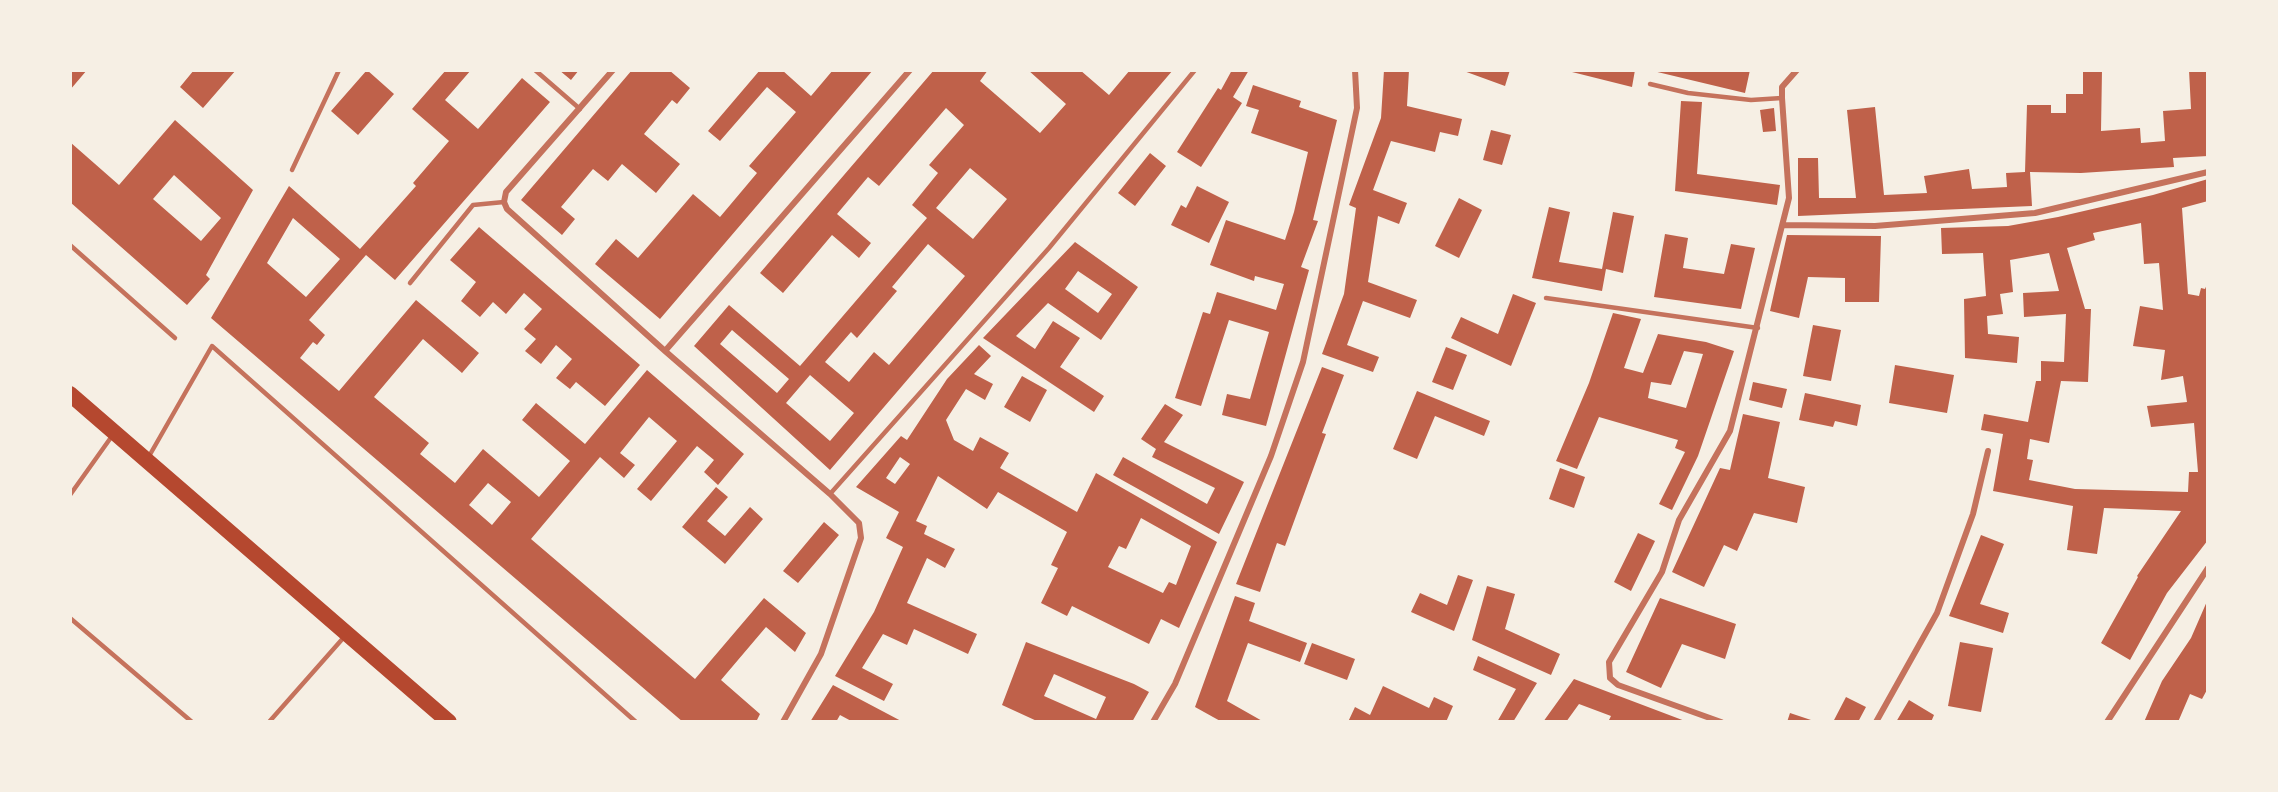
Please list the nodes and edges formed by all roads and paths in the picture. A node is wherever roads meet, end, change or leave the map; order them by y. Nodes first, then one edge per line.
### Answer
1 (339, 70) edge
2 (535, 70) edge
3 (613, 70) edge
4 (910, 70) edge
5 (1196, 70) edge
6 (1355, 70) edge
7 (1797, 70) edge
8 (1650, 84) dead end
9 (1782, 98) junction
10 (580, 109) junction
11 (292, 170) dead end
12 (2208, 172) edge
13 (504, 202) junction
14 (1784, 225) junction
15 (71, 247) edge
16 (410, 283) dead end
17 (1546, 298) dead end
18 (1758, 327) junction
19 (175, 338) dead end
20 (665, 351) junction
21 (70, 394) edge
22 (115, 432) junction
23 (1988, 451) dead end
24 (147, 460) junction
25 (830, 494) junction
26 (70, 495) edge
27 (2208, 567) edge
28 (70, 618) edge
29 (347, 634) junction
30 (192, 722) edge
31 (269, 722) edge
32 (448, 722) edge
33 (636, 722) edge
34 (783, 722) edge
35 (1153, 722) edge
36 (1721, 722) edge
37 (1876, 722) edge
38 (2107, 722) edge

1 - 11 lane
2 - 10 lane
3 - 10 street
4 - 20 street
5 - 25 lane
6 - 35 street
7 - 9 street
8 - 9 lane
9 - 14 street
10 - 13 street
12 - 14 street
13 - 16 lane
13 - 20 street
14 - 18 street
15 - 19 lane
17 - 18 lane
18 - 36 street
20 - 25 street
21 - 22 highway
22 - 24 highway
22 - 26 lane
23 - 37 street
24 - 29 highway
24 - 33 lane
25 - 34 street
27 - 38 street
28 - 30 lane
29 - 31 lane
29 - 32 highway

